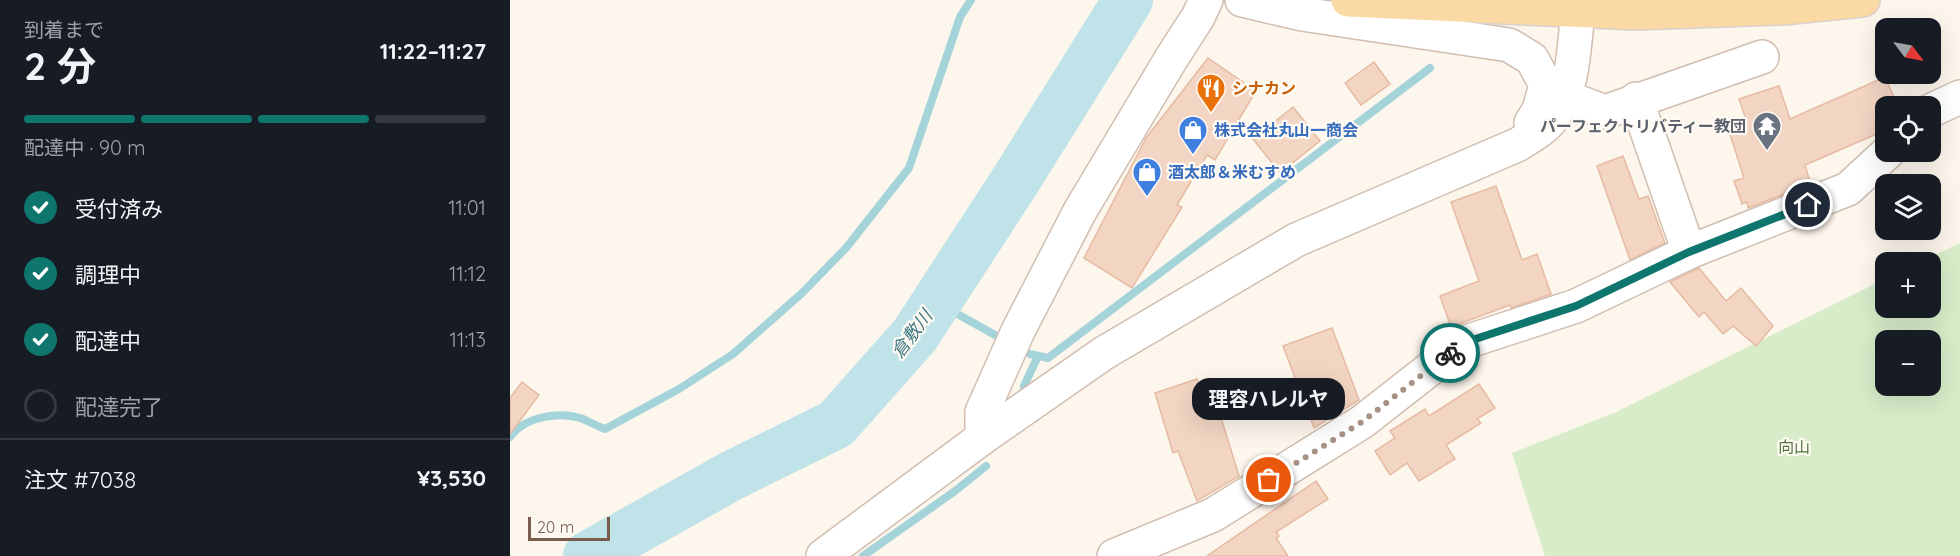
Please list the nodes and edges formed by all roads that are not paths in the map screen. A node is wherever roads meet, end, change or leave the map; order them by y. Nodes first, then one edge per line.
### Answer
1 (1206, 0) edge
2 (1242, 0) edge
3 (1348, 0) edge
4 (1467, 0) edge
5 (1863, 0) edge
6 (1514, 9) junction
7 (1578, 12) junction
8 (1762, 57) dead end
9 (1563, 96) junction
10 (1960, 97) edge
11 (1636, 99) junction
12 (1941, 106) edge
13 (1517, 144) junction
14 (1877, 162) edge
15 (1689, 252) junction
16 (982, 438) junction
17 (822, 556) edge
18 (1114, 556) edge

1 - 16 street
2 - 13 street
3 - 6 main road
4 - 6 main road
5 - 7 main road
6 - 7 main road
7 - 9 street
8 - 11 street
9 - 11 street
9 - 13 street
10 - 12 street
11 - 15 street
13 - 16 street
14 - 15 street
15 - 18 street
16 - 17 street

